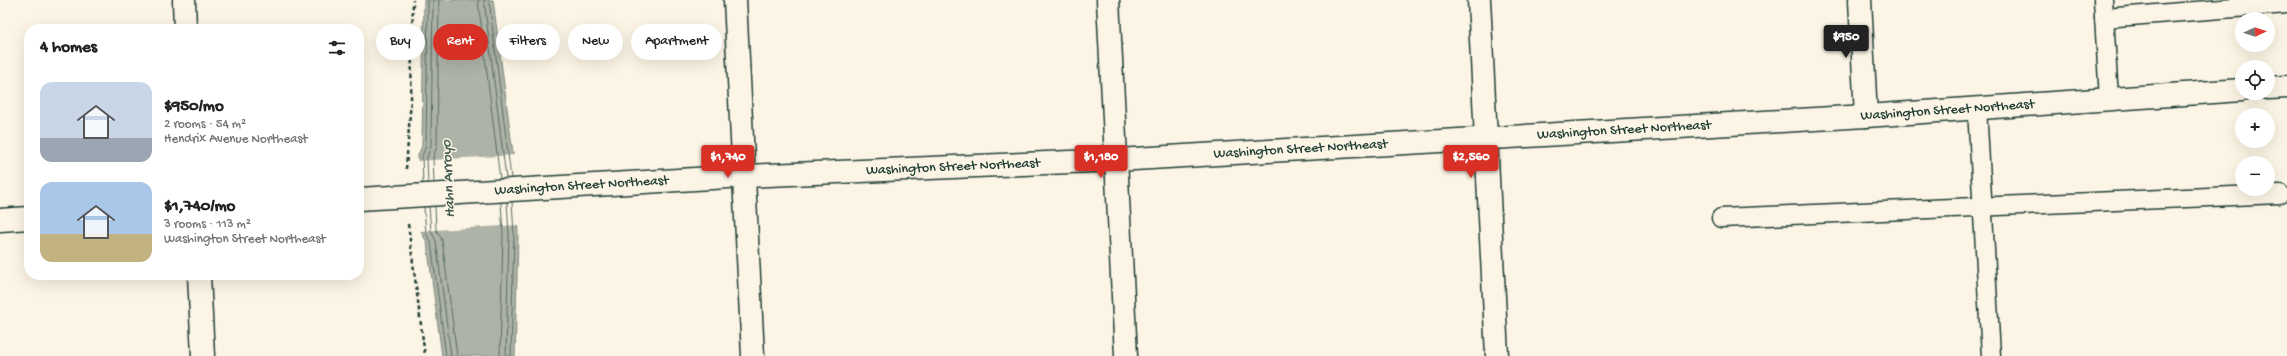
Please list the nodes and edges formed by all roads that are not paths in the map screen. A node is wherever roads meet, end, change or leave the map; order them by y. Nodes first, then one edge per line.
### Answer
1 (184, 0) edge
2 (736, 0) edge
3 (1108, 0) edge
4 (1479, 0) edge
5 (1860, 0) edge
6 (2103, 0) edge
7 (2287, 4) edge
8 (2104, 18) junction
9 (185, 24) edge
10 (2287, 87) edge
11 (2275, 88) edge
12 (2235, 90) edge
13 (2109, 99) junction
14 (1977, 108) junction
15 (1866, 116) junction
16 (1486, 139) junction
17 (1117, 160) junction
18 (745, 176) junction
19 (2280, 194) dead end
20 (364, 199) edge
21 (1982, 206) junction
22 (24, 218) edge
23 (1721, 218) dead end
24 (0, 220) edge
25 (199, 280) edge
26 (203, 356) edge
27 (753, 356) edge
28 (1126, 356) edge
29 (1497, 356) edge
30 (1991, 356) edge

1 - 9 street
2 - 18 street
3 - 17 street
4 - 16 street
5 - 15 street
6 - 8 lane
7 - 8 lane
8 - 13 lane
10 - 11 street
12 - 13 street, Washington Street Northeast
13 - 14 street, Washington Street Northeast
14 - 15 street, Washington Street Northeast
14 - 21 lane
15 - 16 street, Washington Street Northeast
16 - 17 street, Washington Street Northeast
16 - 29 street
17 - 18 street, Washington Street Northeast
17 - 28 street
18 - 20 street, Washington Street Northeast
18 - 27 street
19 - 21 lane
21 - 23 lane
21 - 30 lane
22 - 24 street
25 - 26 street

